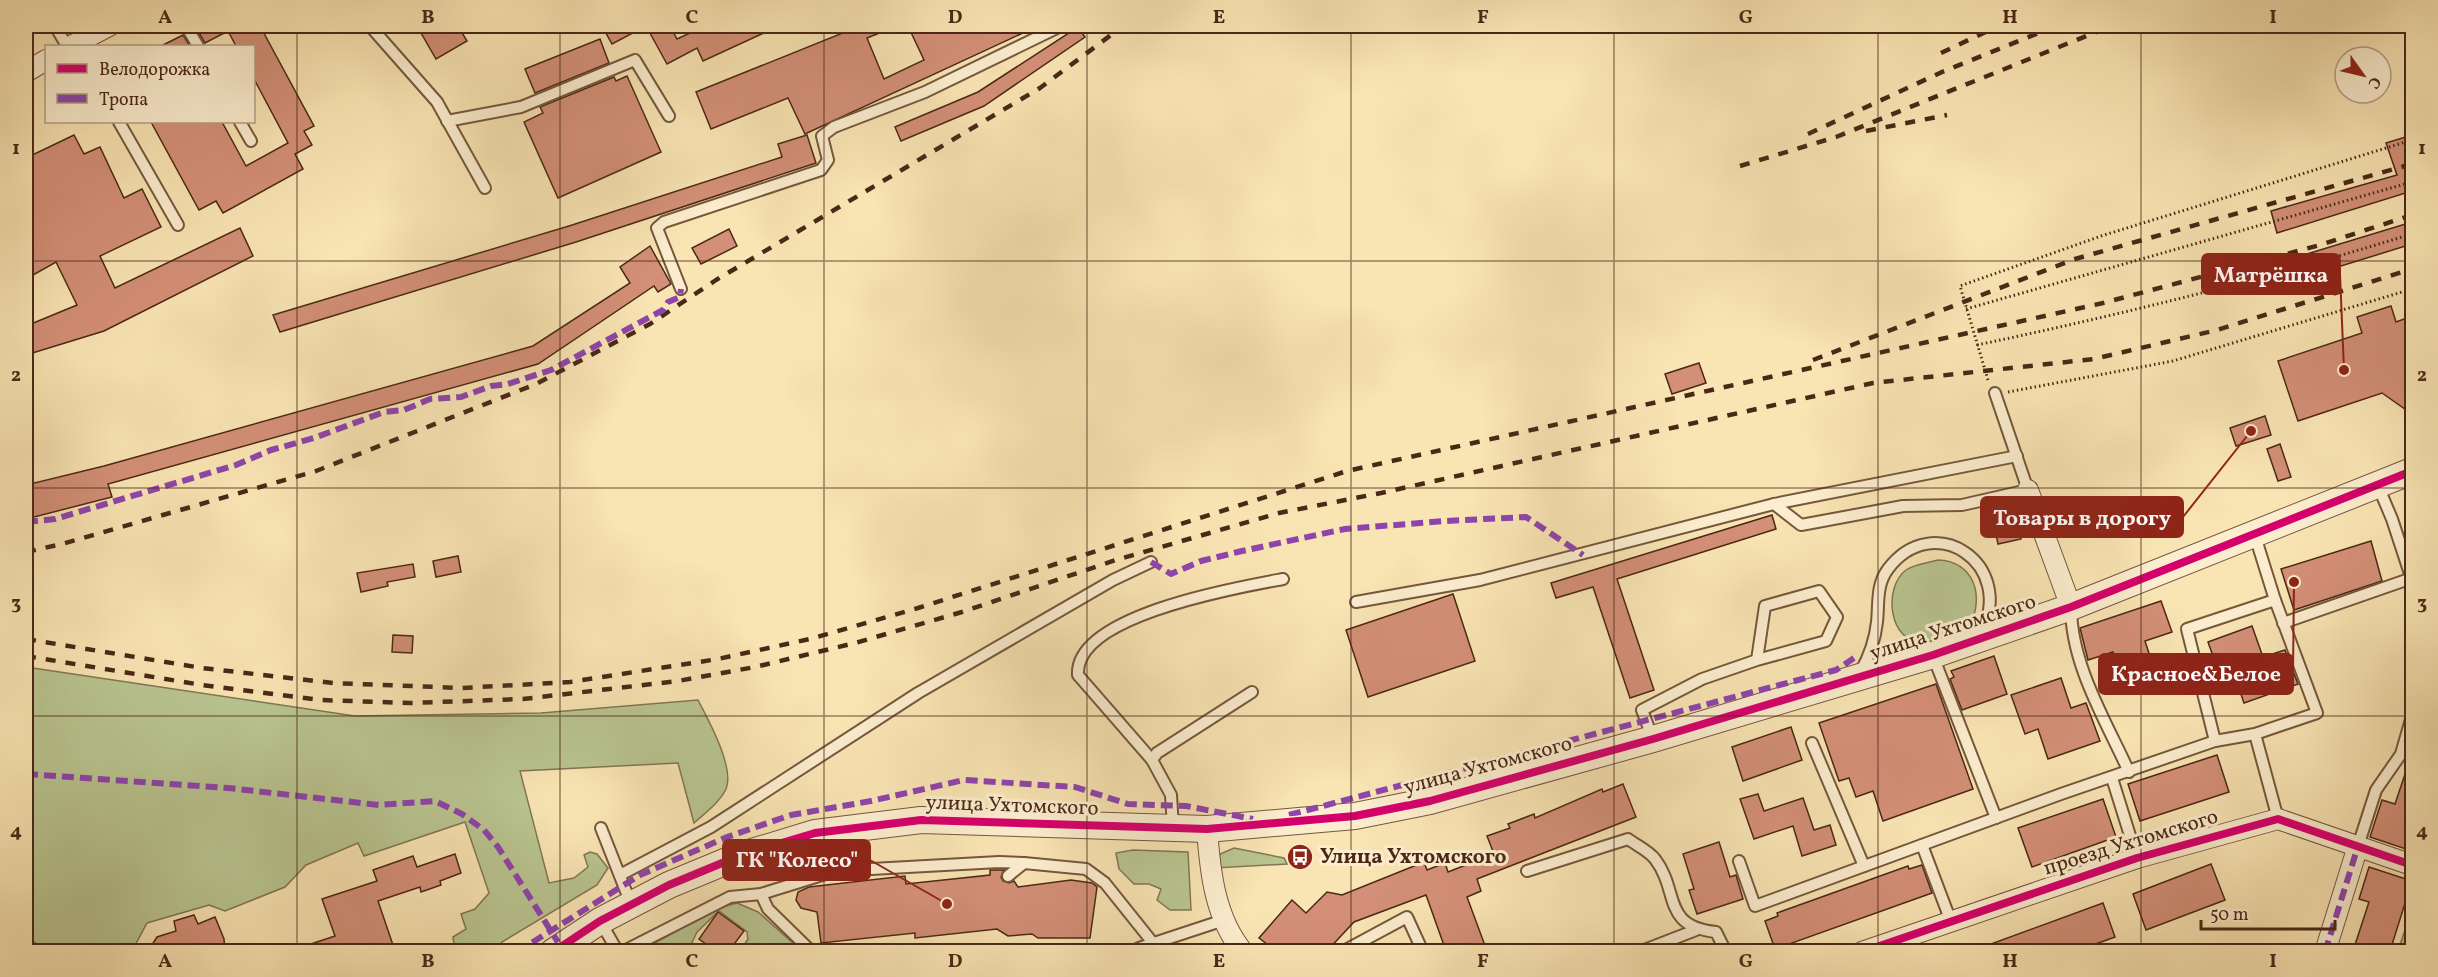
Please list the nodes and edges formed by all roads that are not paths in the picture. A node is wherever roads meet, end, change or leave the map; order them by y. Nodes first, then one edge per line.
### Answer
1 (55, 26) edge
2 (109, 26) edge
3 (186, 26) edge
4 (370, 26) edge
5 (1061, 26) edge
6 (76, 45) edge
7 (197, 45) edge
8 (45, 61) edge
9 (26, 72) edge
10 (669, 116) dead end
11 (447, 121) junction
12 (120, 123) edge
13 (241, 123) edge
14 (251, 141) dead end
15 (485, 188) dead end
16 (178, 225) dead end
17 (681, 289) dead end
18 (1995, 393) road end
19 (2017, 456) junction
20 (2412, 471) edge
21 (2378, 486) junction
22 (2028, 489) junction
23 (1774, 504) junction
24 (2254, 536) junction
25 (1150, 561) dead end
26 (1283, 579) dead end
27 (2412, 579) edge
28 (2275, 600) junction
29 (1356, 602) dead end
30 (2071, 607) junction
31 (2283, 623) junction
32 (1978, 640) junction
33 (1933, 655) junction
34 (1757, 660) junction
35 (1857, 679) junction
36 (1252, 692) dead end
37 (2412, 716) edge
38 (2255, 734) junction
39 (1653, 739) junction
40 (2215, 741) junction
41 (1812, 743) dead end
42 (1152, 760) junction
43 (2129, 772) junction
44 (2112, 778) junction
45 (1996, 818) junction
46 (2278, 819) junction
47 (601, 828) dead end
48 (1173, 829) junction
49 (1207, 830) junction
50 (1922, 845) junction
51 (2358, 846) junction
52 (2138, 858) junction
53 (1739, 861) dead end
54 (1024, 863) junction
55 (2412, 865) edge
56 (1864, 866) junction
57 (1527, 871) dead end
58 (620, 875) junction
59 (1008, 876) dead end
60 (760, 894) junction
61 (631, 904) junction
62 (1950, 919) junction
63 (1224, 920) junction
64 (600, 921) junction
65 (1696, 930) junction
66 (1153, 943) junction
67 (553, 951) edge
68 (620, 951) edge
69 (812, 951) edge
70 (1138, 951) edge
71 (1243, 951) edge
72 (1342, 951) edge
73 (1423, 951) edge
74 (1639, 951) edge
75 (1726, 951) edge
76 (1862, 951) edge
77 (2325, 951) edge

1 - 6 lane
2 - 6 street
3 - 7 lane
4 - 11 lane
5 - 17 lane
8 - 9 street
10 - 11 lane
11 - 15 lane
12 - 16 lane
13 - 14 lane
18 - 19 lane
19 - 22 lane
19 - 23 lane
20 - 21 street, улица Ухтомского
21 - 24 street, улица Ухтомского
21 - 27 lane
22 - 23 lane
22 - 30 street
23 - 29 lane
24 - 28 lane
24 - 30 street, улица Ухтомского
25 - 58 lane
26 - 42 lane
27 - 31 lane
28 - 31 lane
28 - 40 lane
30 - 32 street, улица Ухтомского
30 - 43 lane
31 - 38 lane
32 - 33 street, улица Ухтомского
32 - 35 lane
33 - 35 street, улица Ухтомского
33 - 45 lane
34 - 34 lane
34 - 39 lane
35 - 39 street, улица Ухтомского
36 - 42 lane
37 - 51 lane
38 - 40 lane
38 - 46 lane
39 - 49 street, улица Ухтомского
40 - 43 lane
41 - 56 lane
42 - 48 lane
43 - 44 lane
44 - 45 lane
44 - 52 lane
45 - 50 lane
46 - 51 street
46 - 52 street, проезд Ухтомского
47 - 58 lane
48 - 49 street, улица Ухтомского
48 - 61 street, улица Ухтомского
49 - 63 street
50 - 56 lane
50 - 62 lane
51 - 55 street
51 - 77 street
52 - 62 street, проезд Ухтомского
53 - 56 lane
54 - 59 lane
54 - 60 lane
54 - 66 lane
57 - 65 lane
58 - 61 lane
60 - 68 lane
60 - 69 lane
61 - 64 street, улица Ухтомского
62 - 76 street, проезд Ухтомского
63 - 66 lane
63 - 71 street
64 - 67 street, улица Ухтомского
64 - 68 lane
65 - 74 lane
65 - 75 lane
66 - 70 lane
72 - 73 lane

